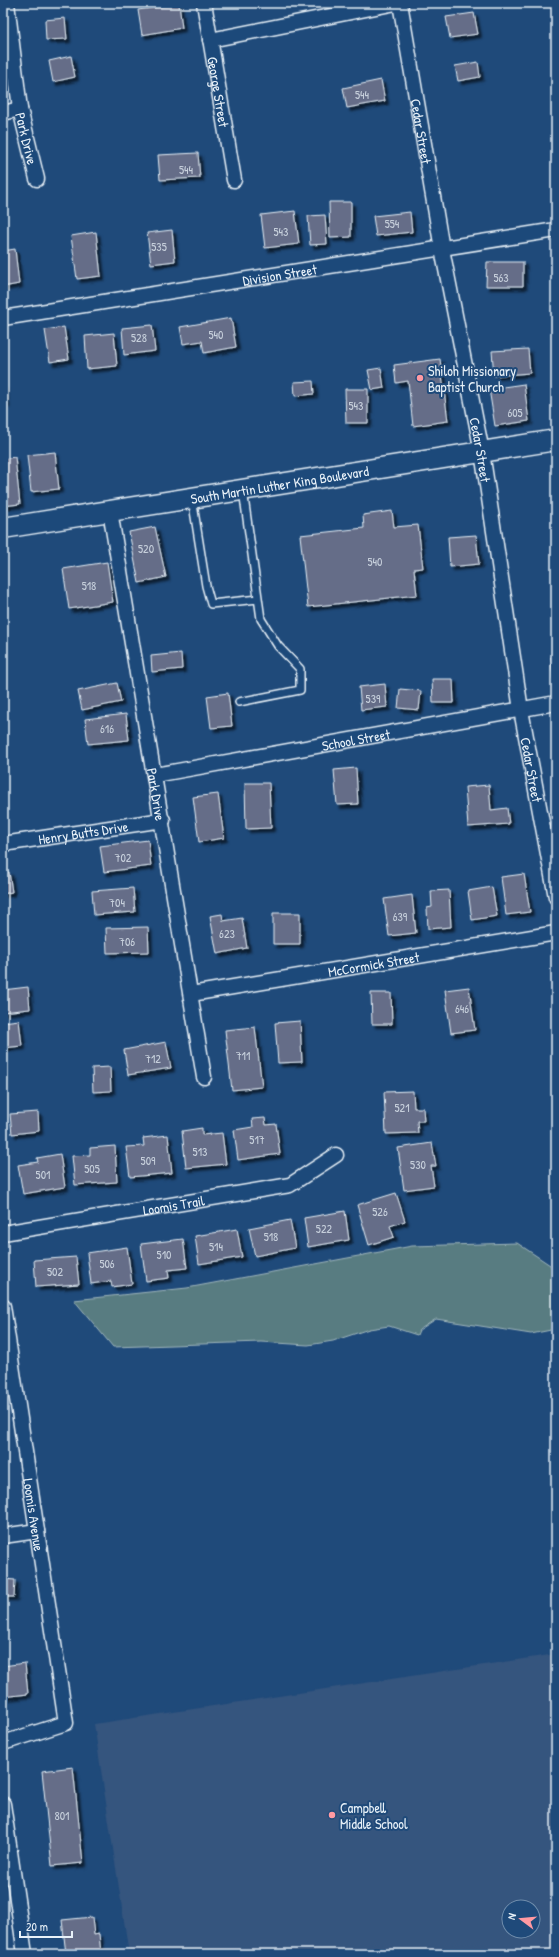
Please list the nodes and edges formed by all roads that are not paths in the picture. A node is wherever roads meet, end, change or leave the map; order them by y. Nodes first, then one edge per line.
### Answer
1 (7, 3) edge
2 (204, 3) edge
3 (396, 3) edge
4 (400, 3) edge
5 (210, 40) junction
6 (20, 109) junction
7 (3, 113) edge
8 (37, 179) dead end
9 (234, 180) dead end
10 (556, 230) edge
11 (442, 249) junction
12 (3, 318) edge
13 (556, 440) edge
14 (482, 452) junction
15 (243, 490) junction
16 (192, 498) junction
17 (110, 511) junction
18 (3, 528) edge
19 (258, 599) junction
20 (239, 702) dead end
21 (556, 703) edge
22 (521, 710) junction
23 (155, 775) junction
24 (163, 820) junction
25 (3, 844) edge
26 (556, 897) edge
27 (556, 933) edge
28 (191, 994) junction
29 (204, 1077) dead end
30 (336, 1155) dead end
31 (3, 1233) edge
32 (3, 1306) edge
33 (5, 1329) edge
34 (37, 1531) junction
35 (3, 1536) edge
36 (3, 1743) edge
37 (3, 1804) edge
38 (26, 1954) edge

1 - 6 street, Park Drive
2 - 5 street, George Street
3 - 5 street
4 - 11 street, Cedar Street
5 - 9 street, George Street
6 - 7 street
6 - 8 street, Park Drive
10 - 11 street, Division Street
11 - 12 street, Division Street
11 - 14 street, Cedar Street
13 - 14 street, South Martin Luther King Boulevard
14 - 15 street, South Martin Luther King Boulevard
14 - 22 street, Cedar Street
15 - 16 street, South Martin Luther King Boulevard
15 - 19 lane
16 - 17 street, South Martin Luther King Boulevard
16 - 19 lane
17 - 18 street, South Martin Luther King Boulevard
17 - 23 street, Park Drive
19 - 20 lane
21 - 22 street, School Street
22 - 23 street, School Street
22 - 26 street, Cedar Street
23 - 24 street, Park Drive
24 - 25 street, Henry Butts Drive
24 - 28 street, Park Drive
27 - 28 street, McCormick Street
28 - 29 street, Park Drive
30 - 31 street, Loomis Trail
32 - 33 street, Loomis Avenue
33 - 34 street, Loomis Avenue
34 - 35 street
34 - 36 street, Loomis Avenue
37 - 38 street

